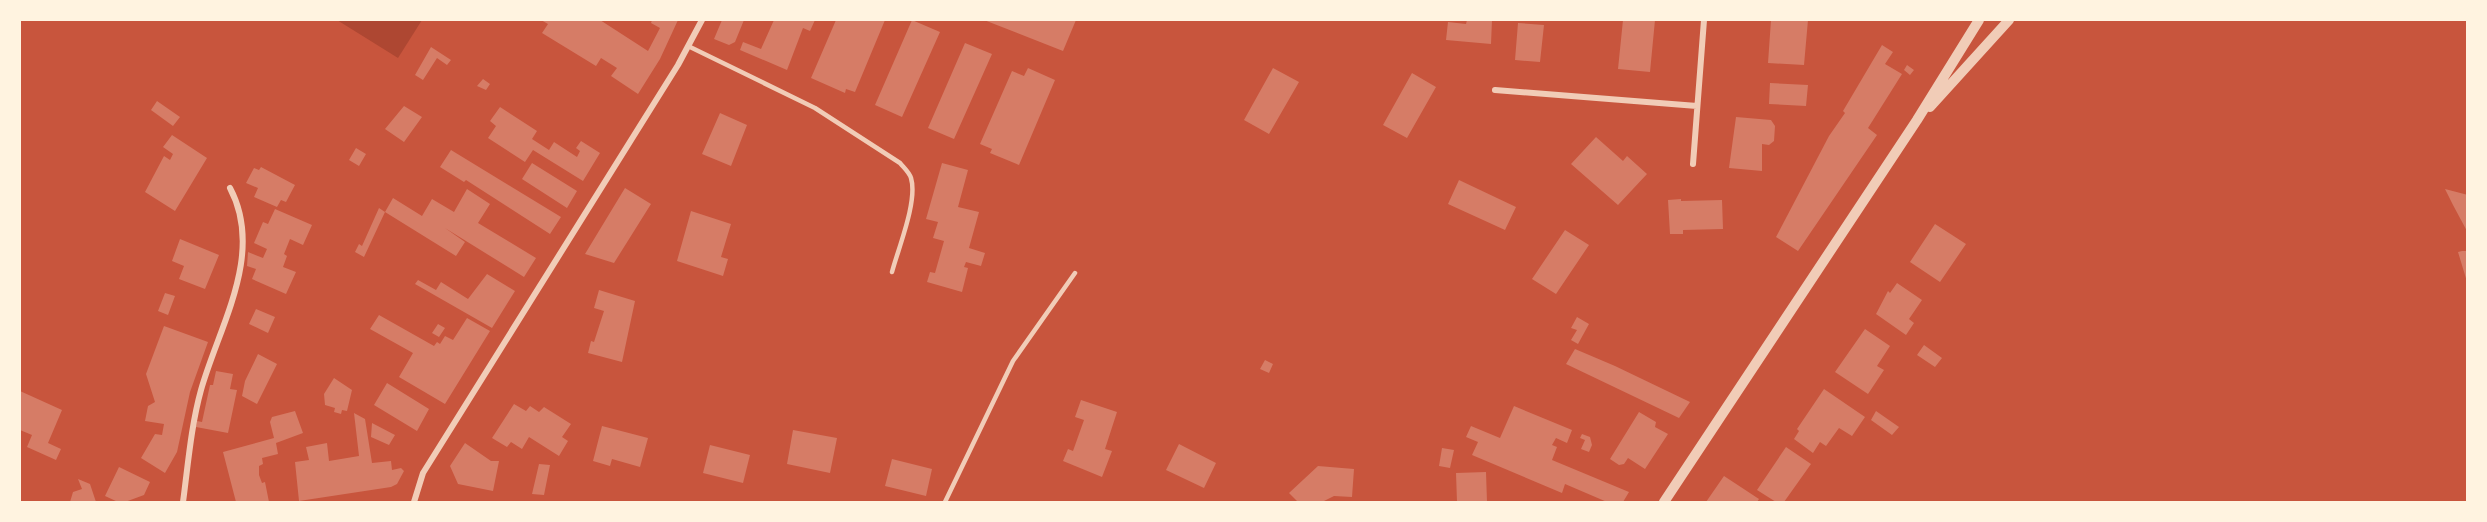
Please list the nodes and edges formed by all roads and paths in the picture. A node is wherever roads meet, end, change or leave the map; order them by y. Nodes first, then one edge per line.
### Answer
1 (702, 20) edge
2 (1704, 20) edge
3 (1979, 20) edge
4 (2009, 20) edge
5 (688, 46) junction
6 (1495, 90) dead end
7 (1697, 106) junction
8 (1917, 120) junction
9 (1693, 164) dead end
10 (230, 188) dead end
11 (892, 272) dead end
12 (1075, 273) dead end
13 (183, 502) edge
14 (414, 502) edge
15 (945, 502) edge
16 (1664, 502) edge

1 - 5 street
2 - 7 street
3 - 8 street
4 - 8 street
5 - 11 lane
5 - 14 street
6 - 7 street
7 - 9 street
8 - 16 street
10 - 13 street
12 - 15 lane

